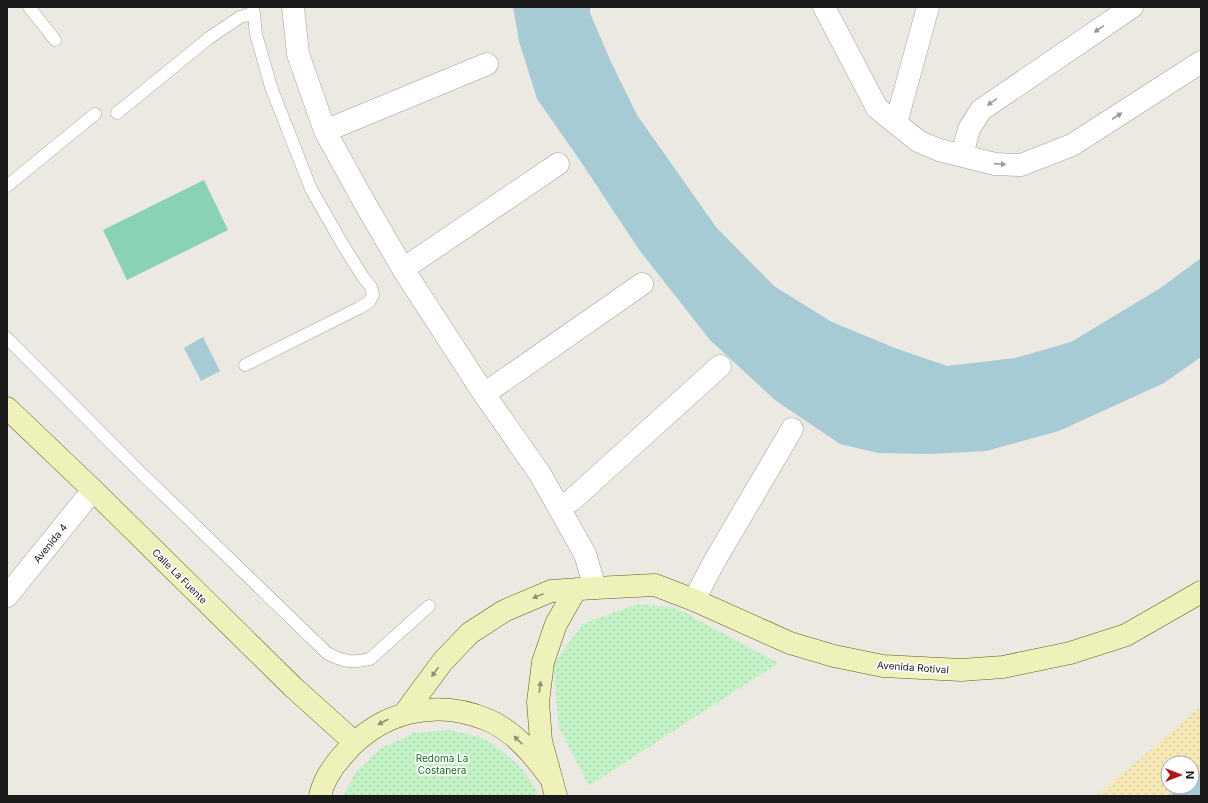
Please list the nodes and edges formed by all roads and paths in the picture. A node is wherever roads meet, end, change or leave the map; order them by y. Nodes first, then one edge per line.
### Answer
1 (29, 7) edge
2 (292, 7) edge
3 (824, 7) edge
4 (928, 7) edge
5 (1132, 7) edge
6 (254, 10) edge
7 (55, 40) dead end
8 (1201, 62) edge
9 (487, 64) dead end
10 (116, 113) dead end
11 (95, 114) dead end
12 (896, 123) junction
13 (325, 131) junction
14 (962, 155) junction
15 (558, 164) dead end
16 (7, 186) edge
17 (403, 269) junction
18 (642, 284) dead end
19 (7, 338) edge
20 (245, 365) dead end
21 (720, 366) dead end
22 (484, 394) junction
23 (7, 408) edge
24 (792, 429) dead end
25 (93, 490) junction
26 (559, 508) junction
27 (585, 588) junction
28 (1201, 592) edge
29 (7, 596) edge
30 (694, 600) junction
31 (429, 606) dead end
32 (404, 714) junction
33 (354, 742) junction
34 (554, 788) edge
35 (320, 796) edge

1 - 7 lane
2 - 13 street
3 - 12 street
4 - 12 street
5 -> 14 street
6 - 10 lane
6 - 20 lane
14 -> 8 street
9 - 13 street
11 - 16 lane
12 - 14 street
13 - 17 street
15 - 17 street
17 - 22 street
18 - 22 street
19 - 31 lane
21 - 26 street
22 - 26 street
23 - 25 main road, Calle La Fuente
24 - 30 street
25 - 29 street, Avenida 4
25 - 33 main road, Calle La Fuente
26 - 27 street
27 - 30 main road, Avenida Rotival
27 -> 32 main road, Avenida Rotival
34 -> 27 main road
28 - 30 main road, Avenida Rotival
32 -> 33 main road
34 -> 32 main road
33 - 35 main road

